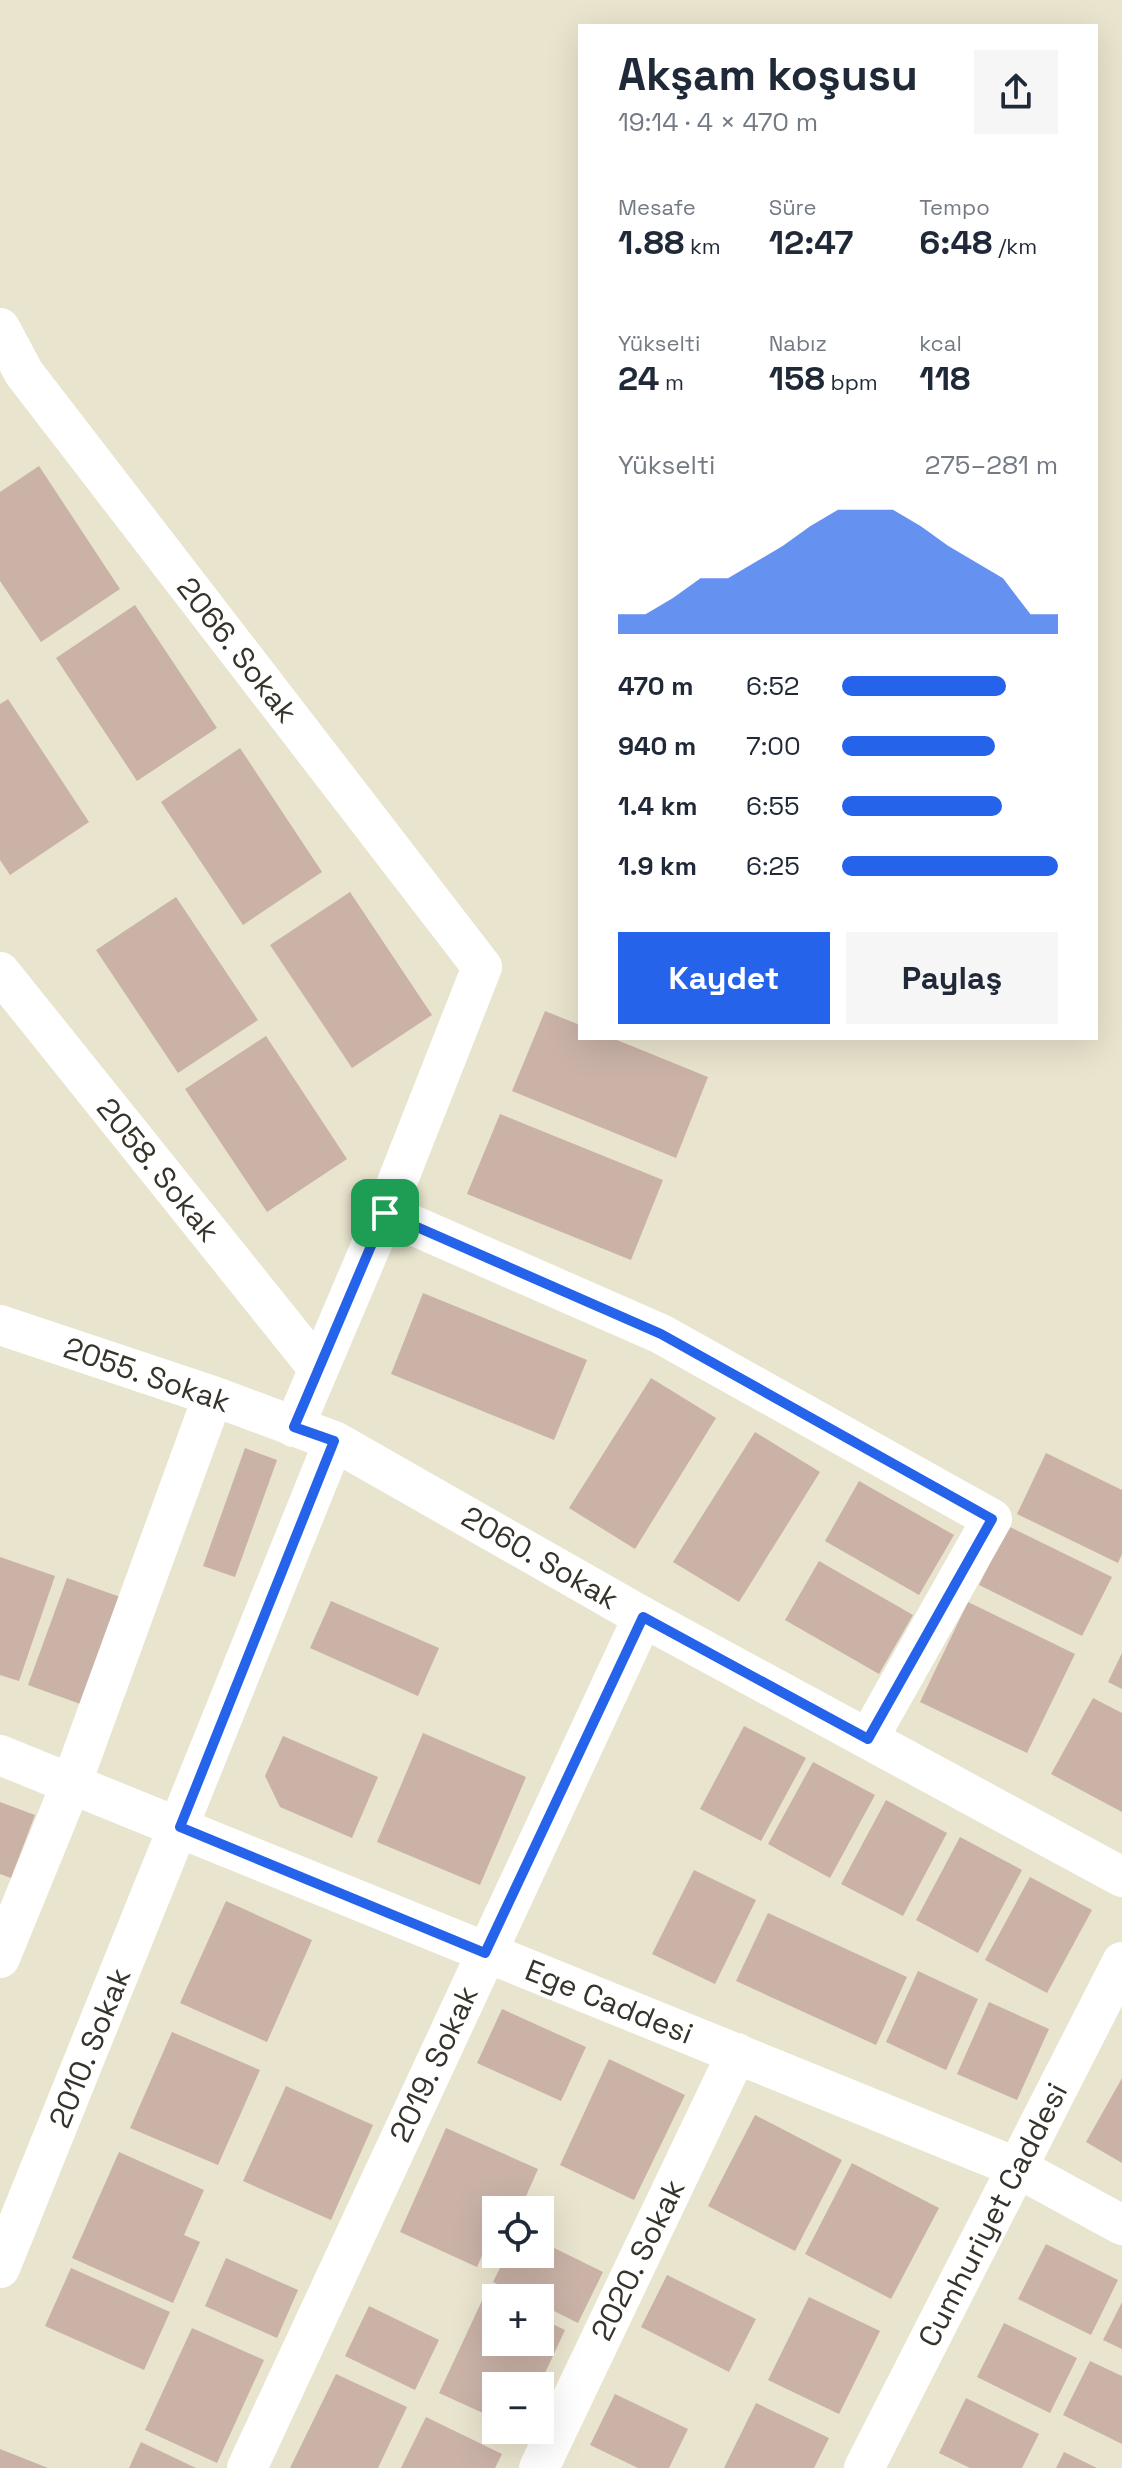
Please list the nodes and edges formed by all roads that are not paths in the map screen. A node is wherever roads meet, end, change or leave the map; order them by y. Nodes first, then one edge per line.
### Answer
1 (0, 328) edge
2 (12, 381) edge
3 (0, 972) edge
4 (385, 1213) junction
5 (0, 1325) edge
6 (317, 1367) junction
7 (213, 1396) junction
8 (294, 1427) junction
9 (334, 1441) junction
10 (643, 1617) junction
11 (868, 1739) junction
12 (0, 1755) edge
13 (72, 1782) junction
14 (180, 1827) junction
15 (1122, 1877) edge
16 (485, 1953) junction
17 (0, 1958) edge
18 (1122, 1962) edge
19 (737, 2053) junction
20 (1018, 2168) junction
21 (1122, 2225) edge
22 (0, 2268) edge
23 (247, 2468) edge
24 (539, 2468) edge
25 (864, 2468) edge

1 - 2 street, 2066. Sokak
2 - 4 street, 2066. Sokak
3 - 6 street, 2058. Sokak
4 - 6 street
4 - 11 street
5 - 7 street, 2055. Sokak
6 - 8 street
7 - 8 street, 2055. Sokak
7 - 13 street
8 - 9 street, 2060. Sokak
9 - 10 street, 2060. Sokak
9 - 14 street, 2010. Sokak
10 - 11 street, 2060. Sokak
10 - 16 street, 2019. Sokak
11 - 15 street, 2060. Sokak
12 - 13 street, Ege Caddesi
13 - 14 street, Ege Caddesi
13 - 17 street
14 - 16 street, Ege Caddesi
14 - 22 street, 2010. Sokak
16 - 19 street, Ege Caddesi
16 - 23 street, 2019. Sokak
18 - 20 street, Cumhuriyet Caddesi
19 - 20 street, Ege Caddesi
19 - 24 street, 2020. Sokak
20 - 21 street, Ege Caddesi
20 - 25 street, Cumhuriyet Caddesi

